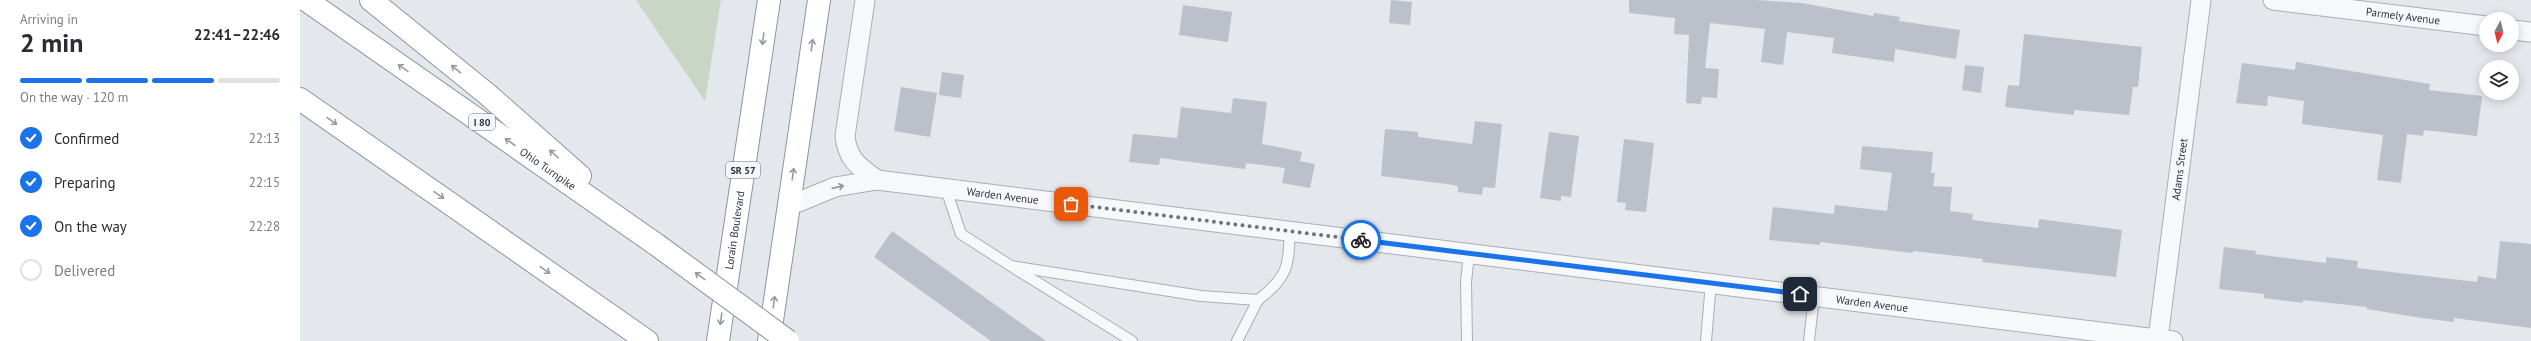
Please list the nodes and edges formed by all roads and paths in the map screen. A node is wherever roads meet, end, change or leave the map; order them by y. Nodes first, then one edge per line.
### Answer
1 (306, 0) edge
2 (371, 0) edge
3 (769, 0) edge
4 (819, 0) edge
5 (865, 0) edge
6 (2201, 0) edge
7 (2273, 0) edge
8 (2479, 25) edge
9 (2519, 31) edge
10 (2531, 32) edge
11 (300, 99) edge
12 (877, 180) junction
13 (946, 189) junction
14 (789, 206) junction
15 (1290, 231) junction
16 (657, 245) junction
17 (1469, 254) junction
18 (1011, 266) junction
19 (1711, 283) junction
20 (1814, 296) junction
21 (1258, 300) junction
22 (2138, 338) edge
23 (645, 340) edge
24 (2165, 340) edge
25 (718, 341) edge
26 (769, 341) edge
27 (788, 341) edge
28 (1132, 341) edge
29 (1238, 341) edge
30 (1467, 341) edge
31 (1706, 341) edge
32 (1809, 341) edge

16 -> 1 highway, Ohio Turnpike / I 80
16 -> 2 highway
3 -> 25 highway, Lorain Boulevard / SR 57
14 -> 4 highway
5 - 12 street
6 - 24 street, Adams Street
7 - 8 street, Parmely Avenue
9 - 10 street
11 -> 23 highway
12 - 13 street, Warden Avenue
14 -> 12 street, Warden Avenue
13 - 15 street, Warden Avenue
13 - 18 lane
26 -> 14 highway
15 - 17 street, Warden Avenue
15 - 21 lane
27 -> 16 highway, Ohio Turnpike / I 80, bridge
17 - 19 street, Warden Avenue
17 - 30 lane
18 - 21 lane
18 - 28 lane
19 - 20 street, Warden Avenue
19 - 31 lane
20 - 22 street, Warden Avenue
20 - 32 lane
21 - 29 lane
22 - 24 street, Warden Avenue

